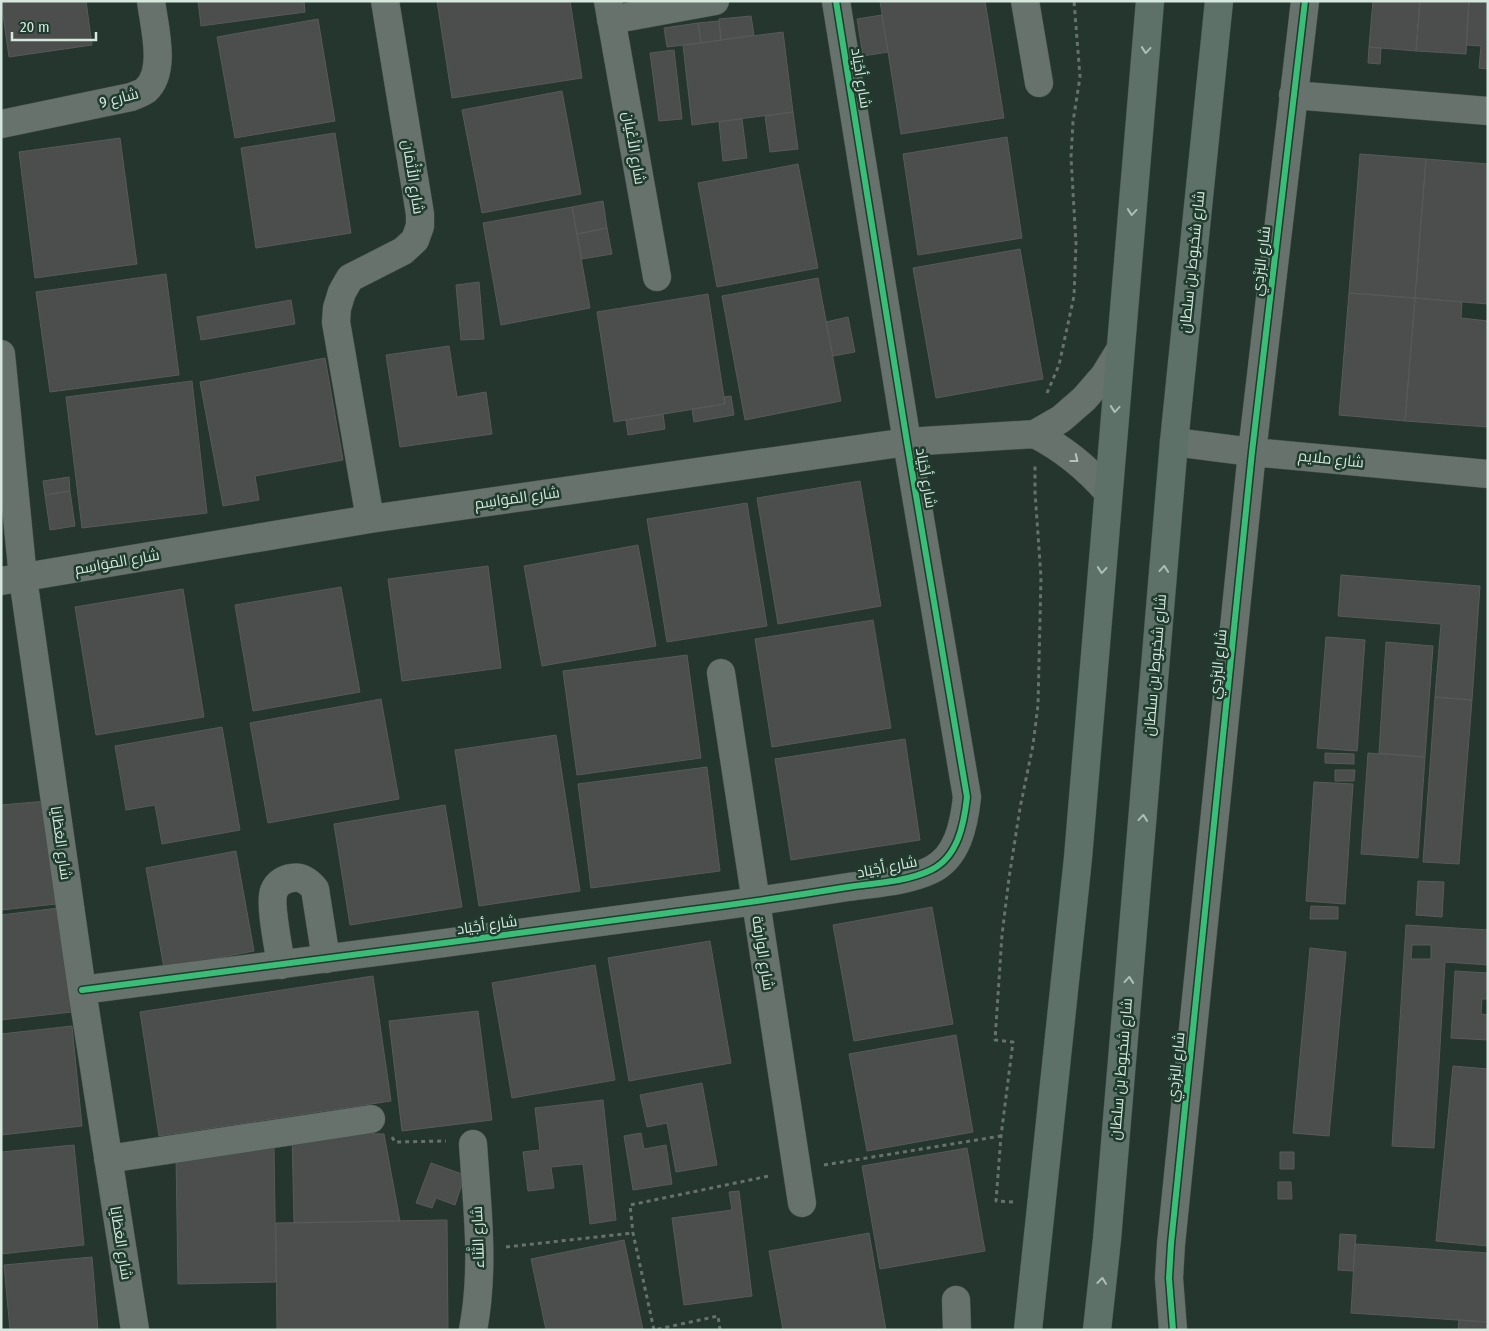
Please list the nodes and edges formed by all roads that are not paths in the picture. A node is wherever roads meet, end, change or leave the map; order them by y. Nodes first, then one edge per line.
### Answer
1 (151, 1) edge
2 (385, 1) edge
3 (715, 1) edge
4 (836, 1) edge
5 (1025, 1) edge
6 (1150, 1) edge
7 (1219, 1) edge
8 (1305, 1) edge
9 (610, 11) edge
10 (1038, 83) dead end
11 (1293, 95) junction
12 (1488, 111) edge
13 (1, 124) edge
14 (657, 277) dead end
15 (1120, 350) junction
16 (1, 354) edge
17 (1035, 434) junction
18 (907, 442) junction
19 (1174, 442) junction
20 (1252, 452) junction
21 (1488, 474) edge
22 (1108, 492) junction
23 (370, 519) junction
24 (12, 580) edge
25 (721, 673) dead end
26 (756, 901) junction
27 (326, 959) junction
28 (281, 965) junction
29 (82, 990) junction
30 (371, 1120) road end
31 (473, 1144) road end
32 (108, 1158) junction
33 (802, 1203) dead end
34 (956, 1300) dead end
35 (135, 1330) edge
36 (473, 1330) edge
37 (956, 1330) edge
38 (1028, 1330) edge
39 (1097, 1330) edge
40 (1173, 1330) edge

1 - 13 street, شارع 9
2 - 23 street, شارع الأَثْمَان
3 - 9 street, شارع الأَعْيان
4 - 18 street, شارع أجْيَاد
5 - 10 street
6 -> 15 main road
7 - 19 main road, شارع شخبوط بن سلطان
8 - 11 street, شارع البَرْدِي
9 - 14 street, شارع الأَعْيان
11 - 12 street
11 - 20 street, شارع البَرْدِي
15 - 17 street, شارع المَوَاسِم
15 -> 22 main road
16 - 24 street, شارع العَطَايَا
17 - 18 street, شارع المَوَاسِم
17 -> 22 street
18 - 23 street, شارع المَوَاسِم
18 - 26 street, شارع أجْيَاد
19 - 20 street, شارع ملايم
39 -> 19 main road, شارع شخبوط بن سلطان
20 - 21 street, شارع ملايم
20 - 40 street, شارع البَرْدِي
22 -> 38 main road
23 - 24 street, شارع المَوَاسِم
24 - 29 street, شارع العَطَايَا
25 - 26 street, شارع الوارفة
26 - 27 street, شارع أجْيَاد
26 - 33 street, شارع الوارفة
27 - 28 street, شارع أجْيَاد
27 - 28 street
28 - 29 street, شارع أجْيَاد
29 - 32 street, شارع العَطَايَا
30 - 32 street
31 - 36 street, شارع الثَّنَاء
32 - 35 street, شارع العَطَايَا
34 - 37 street

